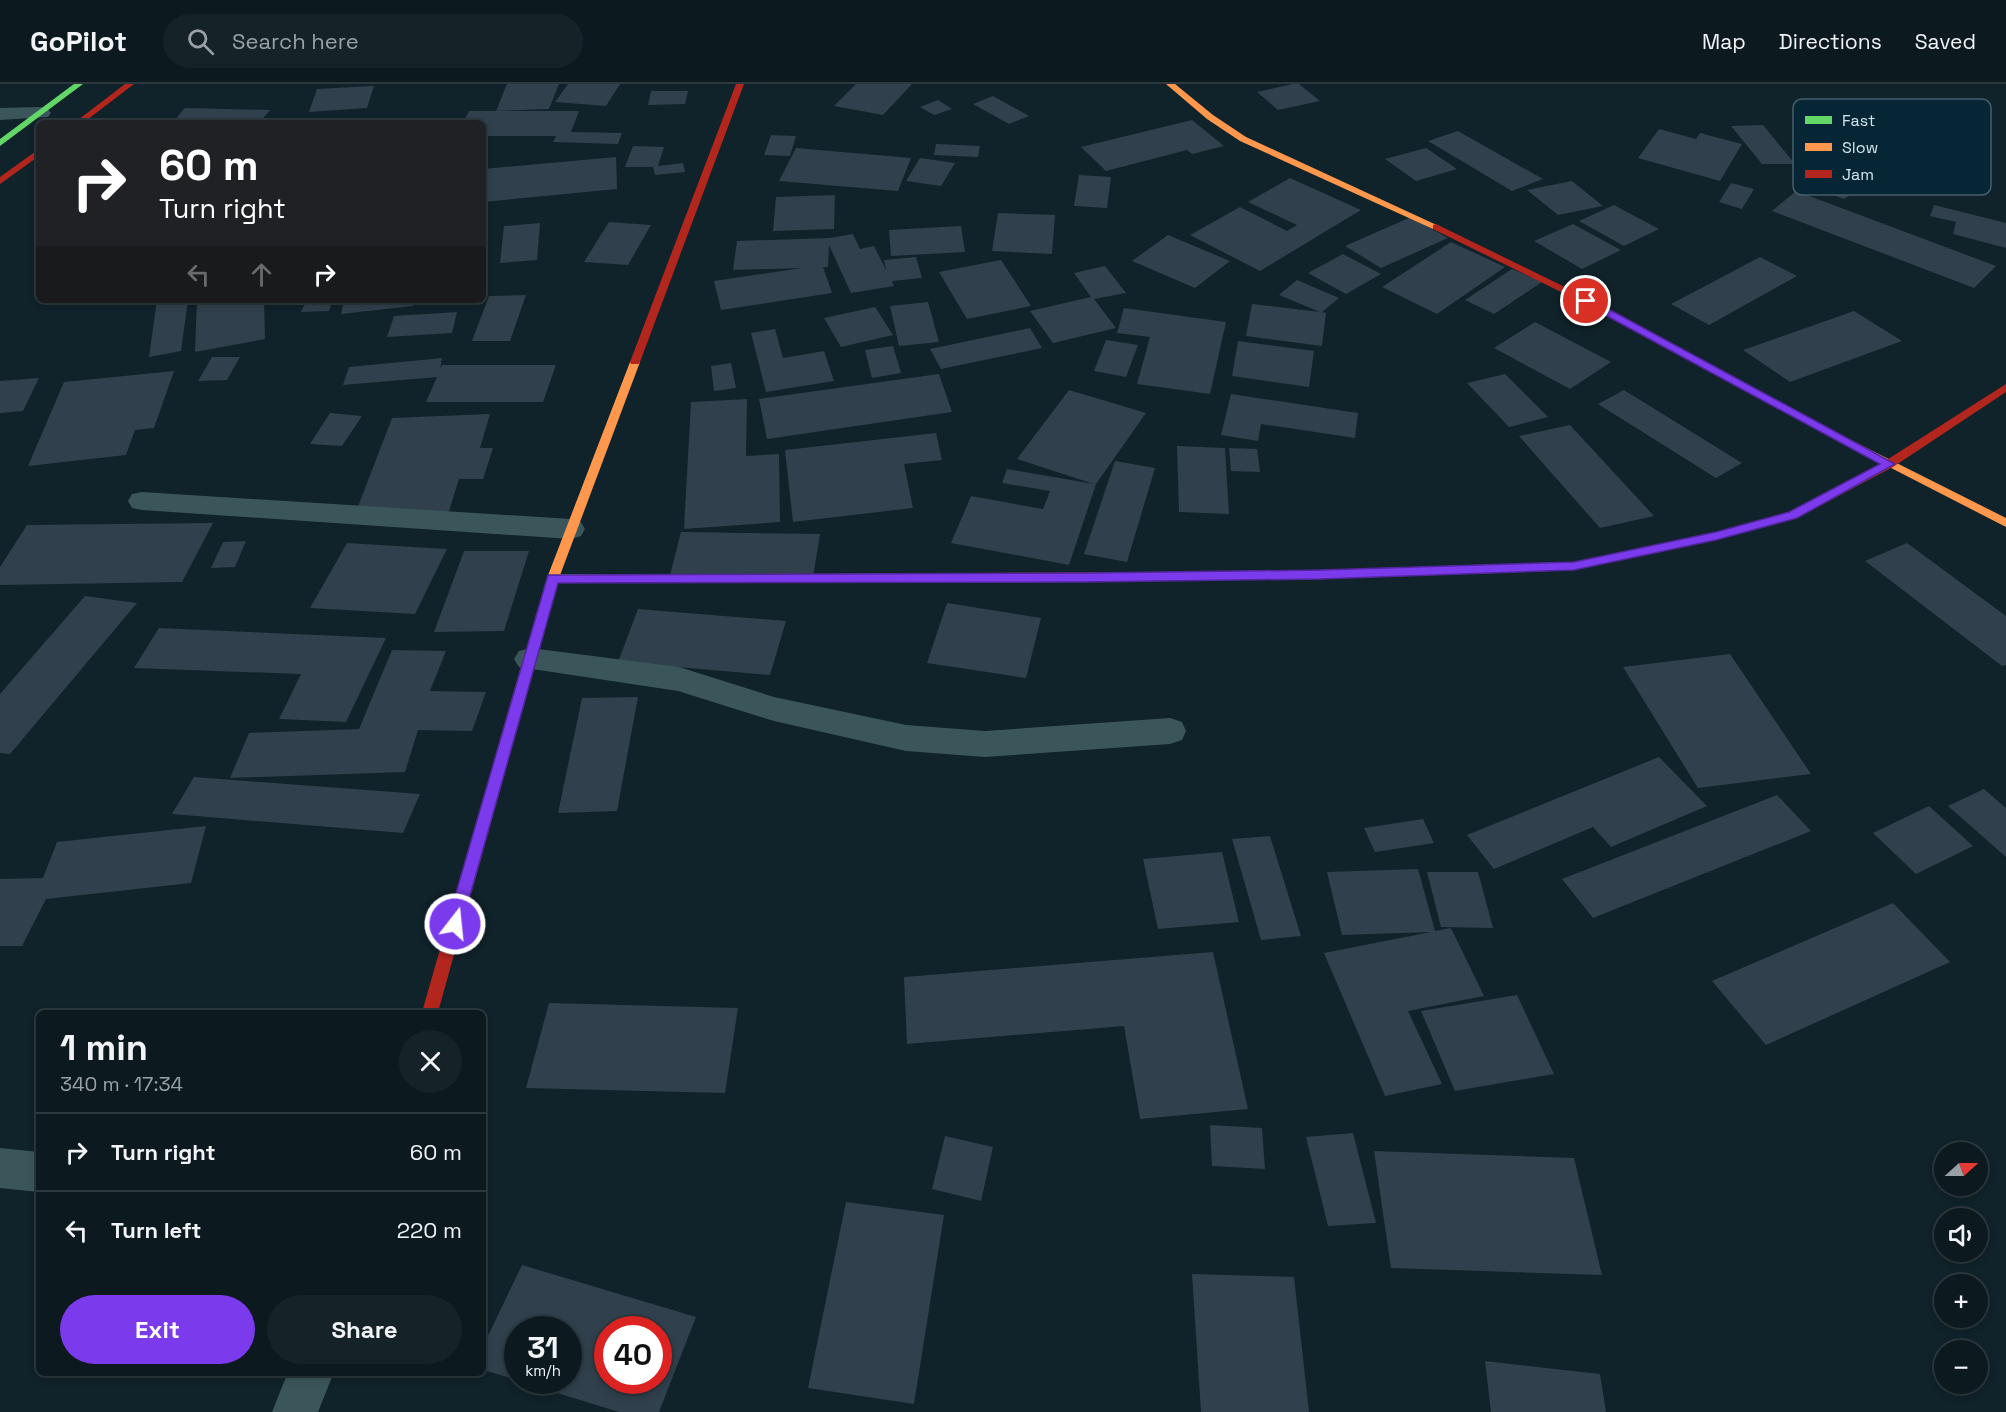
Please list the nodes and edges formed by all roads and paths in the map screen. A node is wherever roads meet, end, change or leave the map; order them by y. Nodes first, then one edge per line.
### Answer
1 (79, 84) edge
2 (130, 84) edge
3 (740, 84) edge
4 (1170, 84) edge
5 (40, 113) junction
6 (0, 114) edge
7 (82, 120) edge
8 (0, 143) edge
9 (36, 154) edge
10 (0, 181) edge
11 (2006, 387) edge
12 (1889, 464) junction
13 (142, 501) dead end
14 (2006, 523) edge
15 (572, 529) junction
16 (553, 578) junction
17 (530, 659) junction
18 (1170, 731) dead end
19 (431, 1010) edge
20 (0, 1168) edge
21 (36, 1172) edge
22 (310, 1376) edge
23 (296, 1412) edge

1 - 5 main road
2 - 7 main road
3 - 15 main road
4 - 12 main road
5 - 6 street
5 - 8 main road
9 - 10 main road
11 - 12 main road
12 - 14 main road
12 - 16 main road
13 - 15 street
15 - 16 main road
16 - 17 main road
17 - 18 street
17 - 19 main road
20 - 21 street
22 - 23 street

